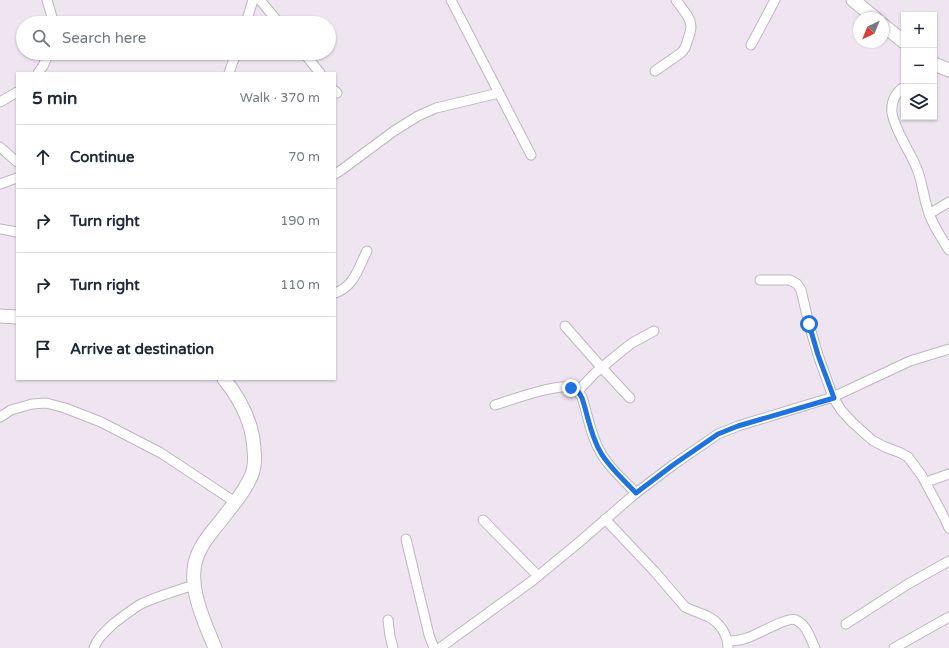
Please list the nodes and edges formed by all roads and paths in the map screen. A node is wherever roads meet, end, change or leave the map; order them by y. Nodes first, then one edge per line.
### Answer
1 (47, 0) edge
2 (253, 0) edge
3 (260, 0) edge
4 (451, 0) edge
5 (676, 0) edge
6 (775, 0) edge
7 (853, 0) edge
8 (868, 12) edge
9 (52, 16) edge
10 (248, 16) edge
11 (273, 16) edge
12 (889, 30) edge
13 (901, 40) edge
14 (751, 45) dead end
15 (46, 60) edge
16 (234, 60) edge
17 (310, 60) edge
18 (655, 71) dead end
19 (39, 72) edge
20 (229, 72) edge
21 (319, 72) edge
22 (901, 89) edge
23 (16, 93) edge
24 (499, 93) junction
25 (0, 102) edge
26 (0, 147) edge
27 (530, 155) dead end
28 (16, 161) edge
29 (336, 173) edge
30 (16, 178) edge
31 (0, 184) edge
32 (949, 202) edge
33 (929, 214) junction
34 (0, 229) edge
35 (16, 232) edge
36 (949, 250) edge
37 (367, 251) dead end
38 (760, 280) dead end
39 (336, 292) edge
40 (0, 316) edge
41 (16, 317) edge
42 (565, 326) dead end
43 (654, 331) dead end
44 (949, 349) edge
45 (602, 368) junction
46 (225, 380) edge
47 (578, 391) junction
48 (630, 398) dead end
49 (834, 398) junction
50 (495, 404) dead end
51 (0, 418) edge
52 (949, 474) edge
53 (926, 482) junction
54 (636, 493) junction
55 (232, 506) junction
56 (606, 519) junction
57 (483, 520) dead end
58 (949, 528) edge
59 (406, 539) dead end
60 (949, 561) edge
61 (538, 576) junction
62 (194, 584) junction
63 (949, 617) edge
64 (388, 620) dead end
65 (846, 624) dead end
66 (452, 640) junction
67 (728, 645) edge
68 (94, 648) edge
69 (215, 648) edge
70 (393, 648) edge
71 (434, 648) edge
72 (440, 648) edge
73 (458, 648) edge
74 (815, 648) edge
75 (894, 648) edge

1 - 9 street
2 - 10 street
3 - 11 street
4 - 24 street
5 - 18 street
6 - 14 street
7 - 8 street
12 - 13 street
15 - 19 street
16 - 20 street
17 - 21 street
22 - 33 street
23 - 25 street
24 - 27 street
24 - 29 street
26 - 28 street
30 - 31 street
32 - 33 street
33 - 36 street
34 - 35 street
37 - 39 street
38 - 49 street
40 - 41 street
42 - 45 street
43 - 45 street
44 - 49 street
45 - 47 street
45 - 48 street
46 - 55 street
47 - 50 street
47 - 54 street
49 - 53 street
49 - 54 street
51 - 55 street
52 - 53 street
53 - 58 street
54 - 56 street
55 - 62 street
56 - 61 street
56 - 67 street
57 - 61 street
59 - 71 street
60 - 65 street
61 - 66 street
62 - 68 street
62 - 69 street
63 - 75 street
64 - 70 street
66 - 72 street
66 - 73 street
67 - 74 street

